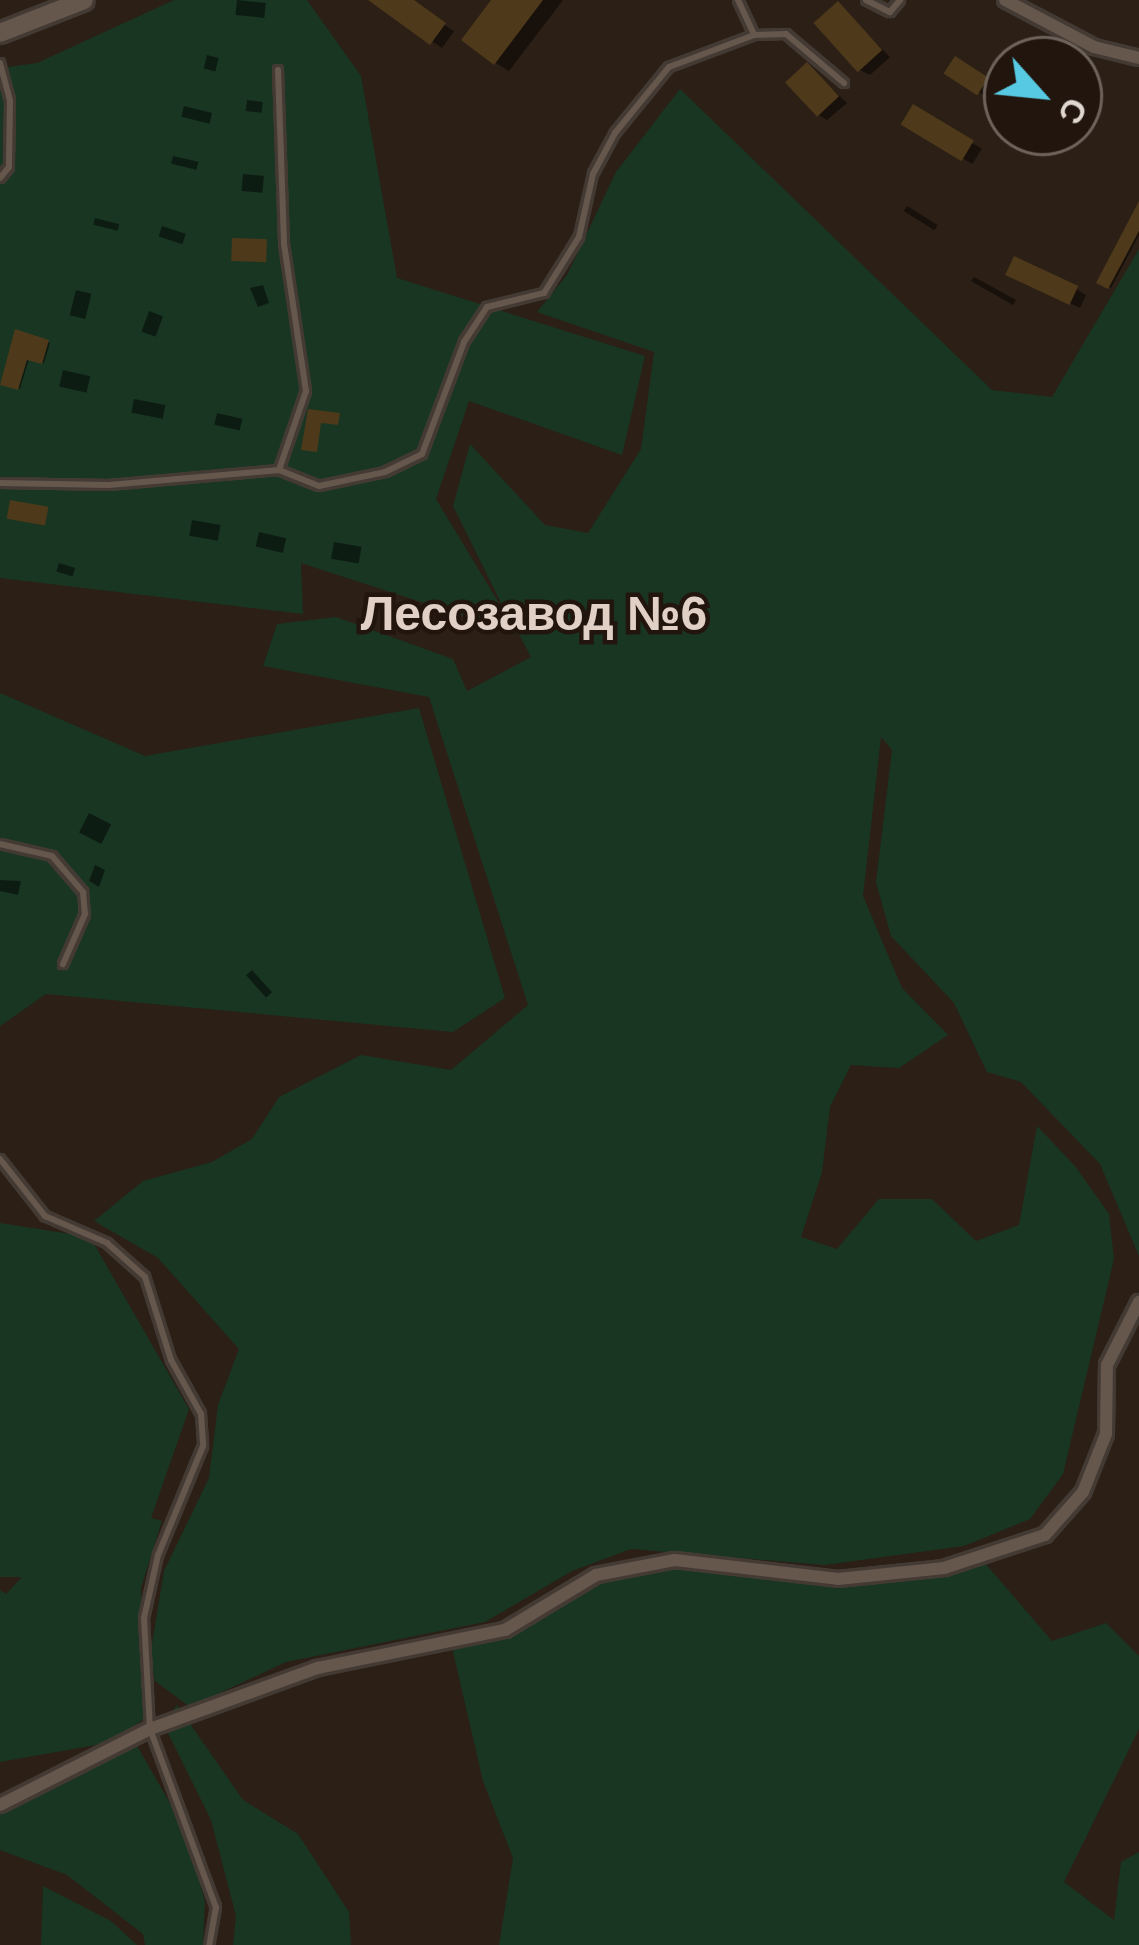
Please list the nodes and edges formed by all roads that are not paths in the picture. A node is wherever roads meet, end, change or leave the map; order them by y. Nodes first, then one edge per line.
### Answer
1 (84, 0) edge
2 (738, 0) edge
3 (866, 0) edge
4 (900, 0) edge
5 (1005, 0) edge
6 (0, 33) edge
7 (754, 35) junction
8 (1139, 58) edge
9 (0, 63) edge
10 (278, 70) dead end
11 (844, 83) dead end
12 (0, 178) edge
13 (279, 470) junction
14 (0, 483) edge
15 (0, 844) edge
16 (63, 964) dead end
17 (0, 1159) edge
18 (1139, 1302) edge
19 (150, 1729) junction
20 (0, 1805) edge
21 (209, 1945) edge

1 - 6 street
2 - 7 lane
3 - 4 lane
5 - 8 street
7 - 11 lane
7 - 13 lane
9 - 12 lane
10 - 13 lane
13 - 14 lane
15 - 16 lane
17 - 19 lane
18 - 19 street
19 - 20 street
19 - 21 lane

